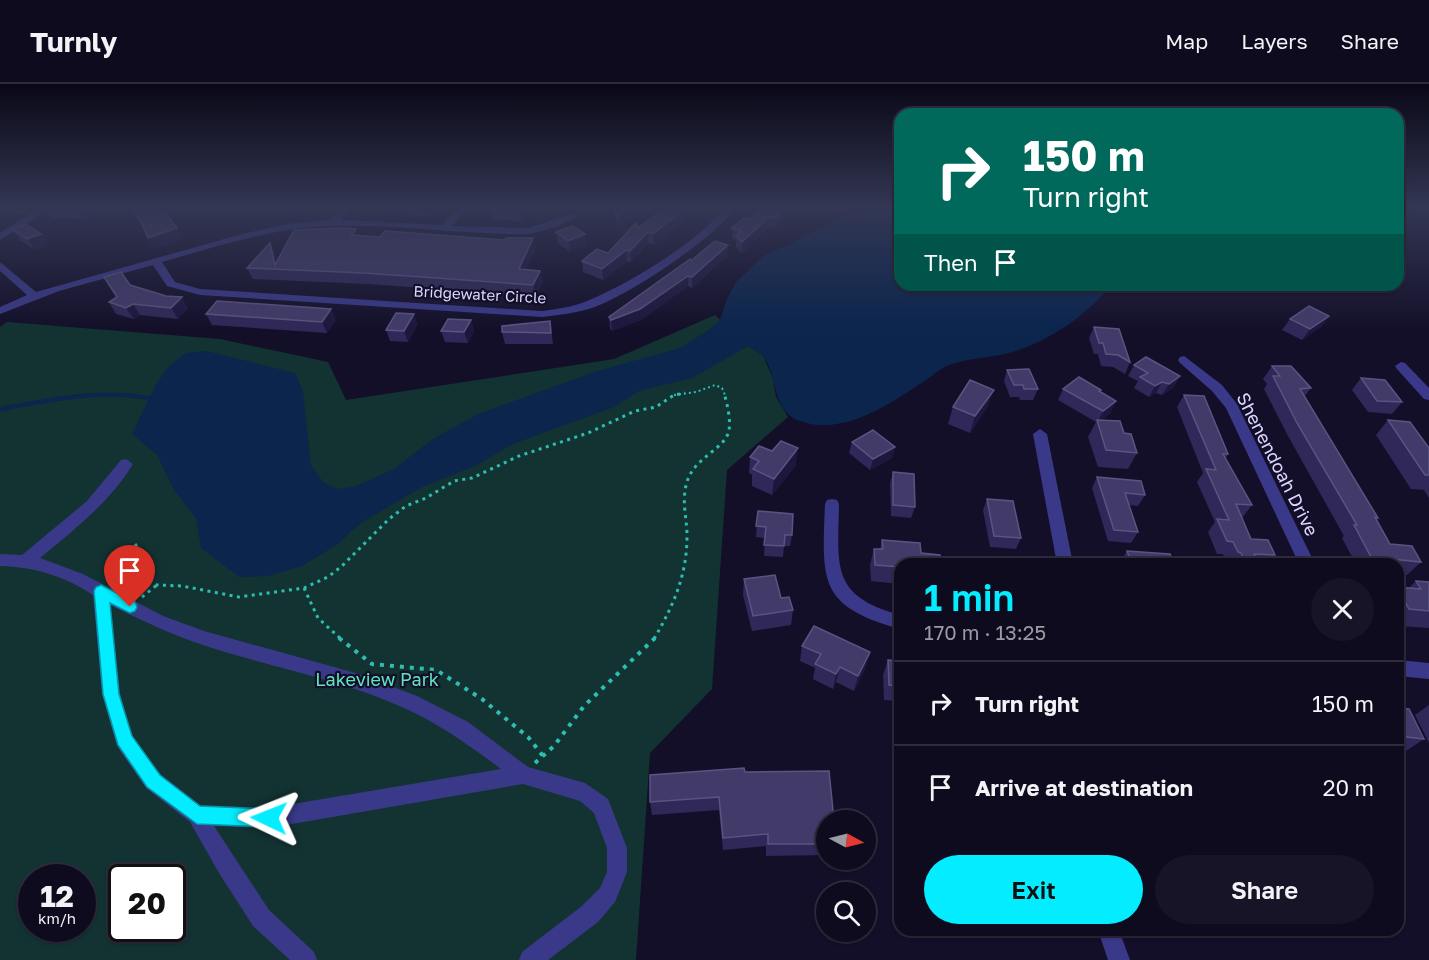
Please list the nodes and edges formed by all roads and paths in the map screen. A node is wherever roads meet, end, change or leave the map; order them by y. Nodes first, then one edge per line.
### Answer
1 (202, 249) edge
2 (680, 249) edge
3 (156, 261) junction
4 (0, 265) edge
5 (34, 296) junction
6 (0, 311) edge
7 (1184, 360) dead end
8 (1401, 366) dead end
9 (1429, 396) edge
10 (1040, 434) dead end
11 (126, 464) dead end
12 (832, 504) dead end
13 (135, 544) dead end
14 (1064, 558) edge
15 (1304, 558) edge
16 (0, 560) edge
17 (26, 562) junction
18 (122, 573) dead end
19 (141, 575) junction
20 (304, 588) junction
21 (101, 591) junction
22 (894, 621) edge
23 (1404, 669) edge
24 (1429, 671) edge
25 (543, 756) junction
26 (523, 775) junction
27 (197, 815) junction
28 (1111, 936) dead end
29 (306, 960) edge
30 (530, 960) edge
31 (1119, 960) edge

1 - 3 street
2 - 3 street, Bridgewater Circle
3 - 5 street
4 - 5 street
5 - 6 street
7 - 15 street, Shenendoah Drive
8 - 9 street
10 - 14 street
11 - 17 street
12 - 22 street
13 - 19 path
16 - 17 street
17 - 21 street
18 - 19 path
19 - 20 path
20 - 25 path
20 - 25 path
21 - 26 street
21 - 27 street
23 - 24 street
25 - 26 path
26 - 27 street
26 - 30 street
27 - 29 street
28 - 31 street

